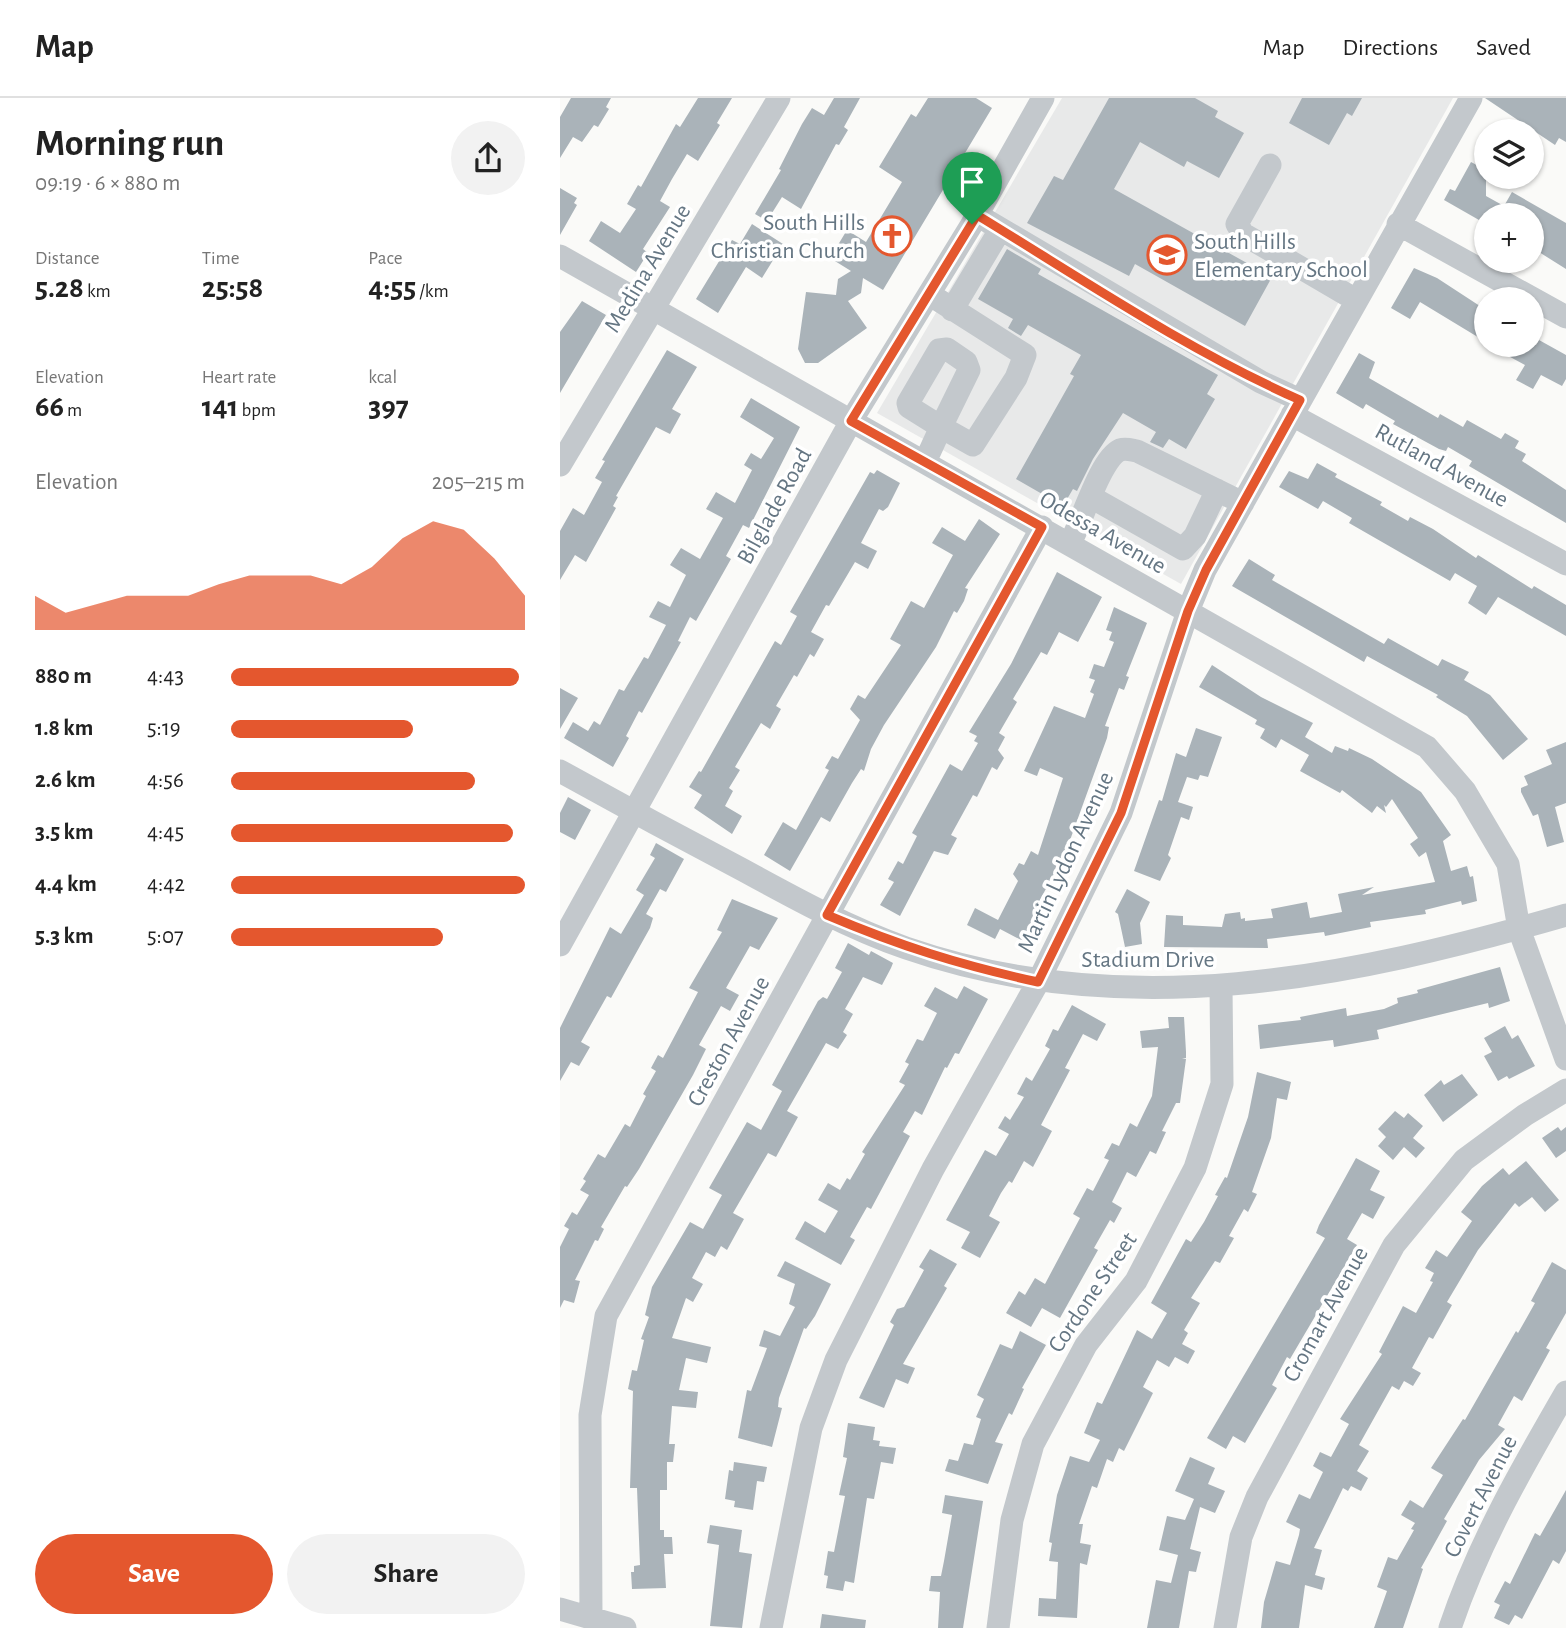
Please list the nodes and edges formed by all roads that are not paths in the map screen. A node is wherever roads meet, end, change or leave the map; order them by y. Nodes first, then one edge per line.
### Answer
1 (779, 98) edge
2 (1044, 98) edge
3 (1471, 98) edge
4 (1270, 165) dead end
5 (977, 215) junction
6 (1398, 224) junction
7 (1000, 230) junction
8 (560, 256) edge
9 (929, 294) junction
10 (1356, 300) junction
11 (654, 309) junction
12 (952, 310) junction
13 (1566, 317) edge
14 (902, 337) junction
15 (933, 359) junction
16 (1296, 407) junction
17 (851, 421) junction
18 (941, 427) junction
19 (925, 462) junction
20 (560, 465) edge
21 (1217, 490) junction
22 (1091, 497) junction
23 (1243, 503) junction
24 (1042, 527) junction
25 (1070, 543) junction
26 (1566, 564) edge
27 (1188, 611) junction
28 (560, 771) edge
29 (633, 812) junction
30 (827, 915) junction
31 (1566, 915) edge
32 (1519, 929) junction
33 (560, 945) edge
34 (1038, 982) junction
35 (1222, 986) junction
36 (1566, 1059) edge
37 (1566, 1090) edge
38 (1566, 1392) edge
39 (560, 1609) edge
40 (591, 1616) junction
41 (625, 1628) edge
42 (771, 1628) edge
43 (998, 1628) edge
44 (1226, 1628) edge
45 (1450, 1628) edge

1 - 11 street, Medina Avenue
2 - 5 street, Bilglade Road
3 - 6 street, Martin Lydon Avenue
4 - 10 street
5 - 7 street, Rutland Avenue
5 - 9 street, Bilglade Road
6 - 10 street, Martin Lydon Avenue
6 - 13 street
7 - 12 street
7 - 16 street, Rutland Avenue
8 - 11 street, Odessa Avenue
9 - 12 street
9 - 14 street, Bilglade Road
10 - 16 street, Martin Lydon Avenue
11 - 17 street, Odessa Avenue
11 - 20 street, Medina Avenue
12 - 18 street
14 - 15 street
14 - 17 street, Bilglade Road
15 - 18 street
15 - 18 street
16 - 23 street, Martin Lydon Avenue
16 - 26 street, Rutland Avenue
17 - 19 street, Odessa Avenue
17 - 29 street, Bilglade Road
18 - 19 street
19 - 24 street, Odessa Avenue
21 - 22 street
21 - 22 street
21 - 23 street
22 - 25 street
23 - 27 street, Martin Lydon Avenue
24 - 25 street, Odessa Avenue
24 - 30 street, Creston Avenue
25 - 27 street, Odessa Avenue
27 - 32 street, Odessa Avenue
27 - 34 street, Martin Lydon Avenue
28 - 29 street, Stadium Drive
29 - 30 street, Stadium Drive
29 - 33 street, Bilglade Road
30 - 34 street, Stadium Drive
30 - 40 street, Creston Avenue
31 - 32 street, Stadium Drive
32 - 35 street, Stadium Drive
32 - 36 street, Odessa Avenue
34 - 35 street, Stadium Drive
34 - 42 street, Martin Lydon Avenue
35 - 43 street, Cordone Street
37 - 44 street, Cromart Avenue
38 - 45 street, Covert Avenue
39 - 40 street
40 - 41 street

